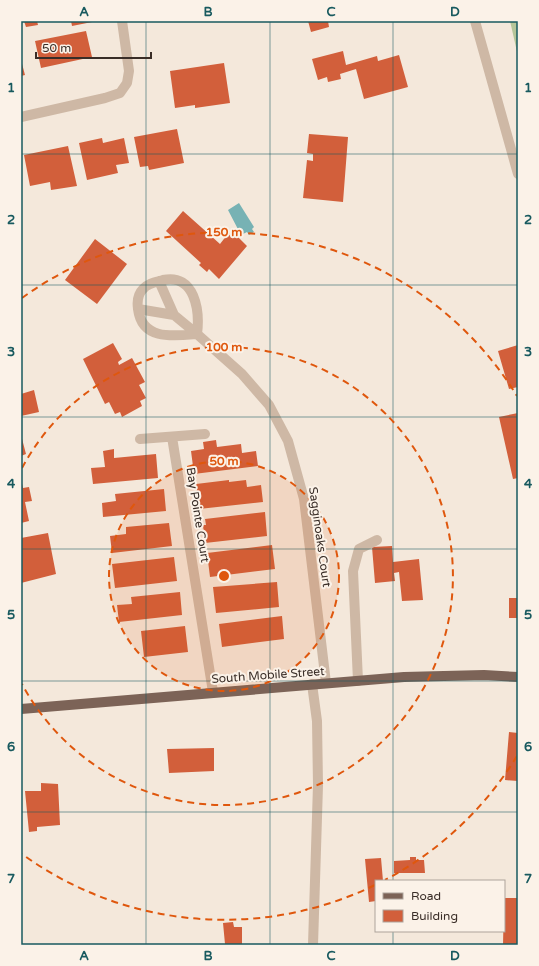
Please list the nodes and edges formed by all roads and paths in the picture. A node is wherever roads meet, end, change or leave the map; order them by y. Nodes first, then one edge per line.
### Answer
1 (122, 21) edge
2 (475, 21) edge
3 (21, 117) edge
4 (518, 174) edge
5 (159, 281) junction
6 (138, 309) junction
7 (174, 316) junction
8 (197, 334) junction
9 (205, 434) dead end
10 (172, 437) junction
11 (140, 439) dead end
12 (377, 540) dead end
13 (518, 677) edge
14 (358, 681) junction
15 (326, 683) junction
16 (312, 684) junction
17 (213, 692) junction
18 (21, 709) edge
19 (313, 945) edge

1 - 3 street
2 - 4 street
5 - 6 street
5 - 7 street
5 - 8 street
6 - 7 street
6 - 8 street
7 - 8 street, Sagginoaks Court
8 - 15 street, Sagginoaks Court
9 - 10 street
10 - 11 street
10 - 17 street, Bay Pointe Court
12 - 14 street
13 - 14 main road, South Mobile Street
14 - 15 main road, South Mobile Street
15 - 16 main road, South Mobile Street
16 - 17 main road, South Mobile Street
16 - 19 street
17 - 18 main road, South Mobile Street

